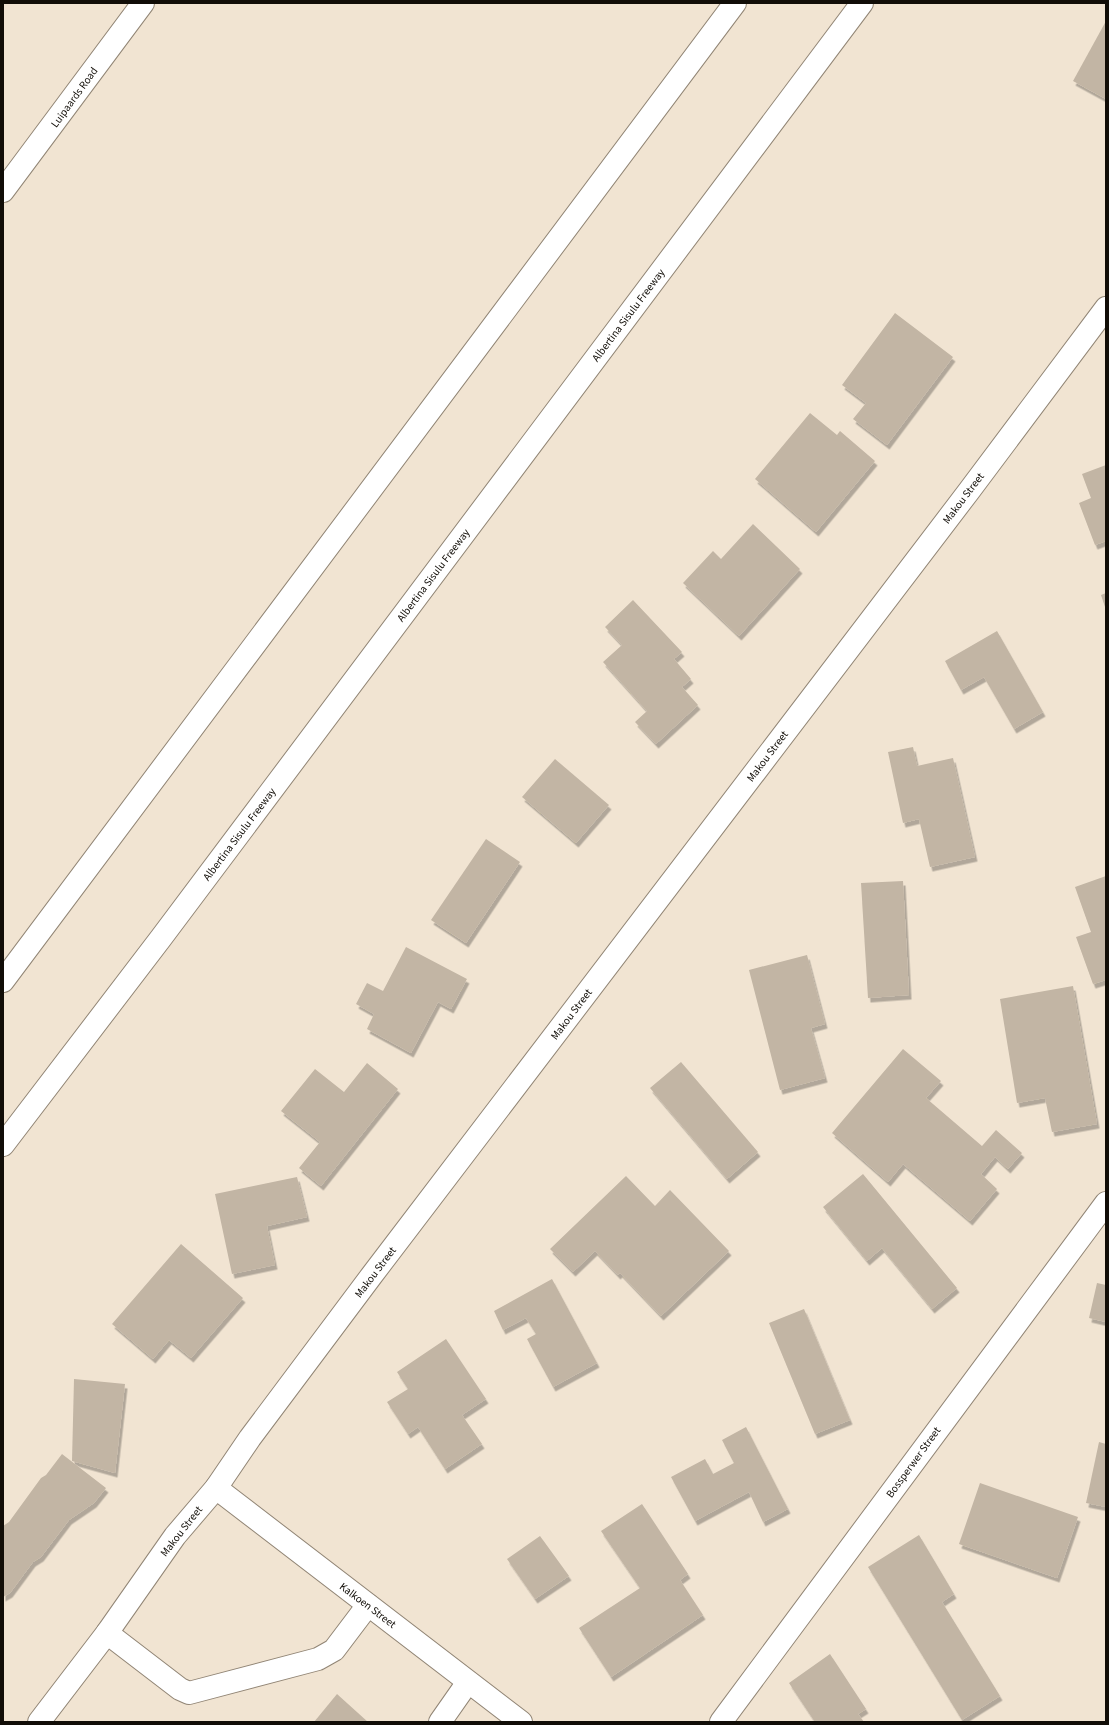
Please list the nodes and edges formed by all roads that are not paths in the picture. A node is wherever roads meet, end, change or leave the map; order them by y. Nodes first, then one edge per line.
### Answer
1 (143, 3) edge
2 (735, 3) edge
3 (862, 3) edge
4 (3, 191) edge
5 (1106, 308) edge
6 (3, 981) edge
7 (3, 1145) edge
8 (1106, 1203) edge
9 (216, 1488) junction
10 (368, 1605) junction
11 (106, 1633) junction
12 (468, 1682) junction
13 (39, 1722) edge
14 (440, 1722) edge
15 (521, 1722) edge
16 (722, 1722) edge

1 - 4 main road, Luipaards Road
2 - 6 main road
3 - 7 main road, Albertina Sisulu Freeway
5 - 9 main road, Makou Street
8 - 16 main road, Bossperwer Street
9 - 10 main road, Kalkoen Street
9 - 11 main road, Makou Street
10 - 11 main road
10 - 12 main road, Kalkoen Street
11 - 13 main road, Makou Street
12 - 14 main road
12 - 15 main road, Kalkoen Street

